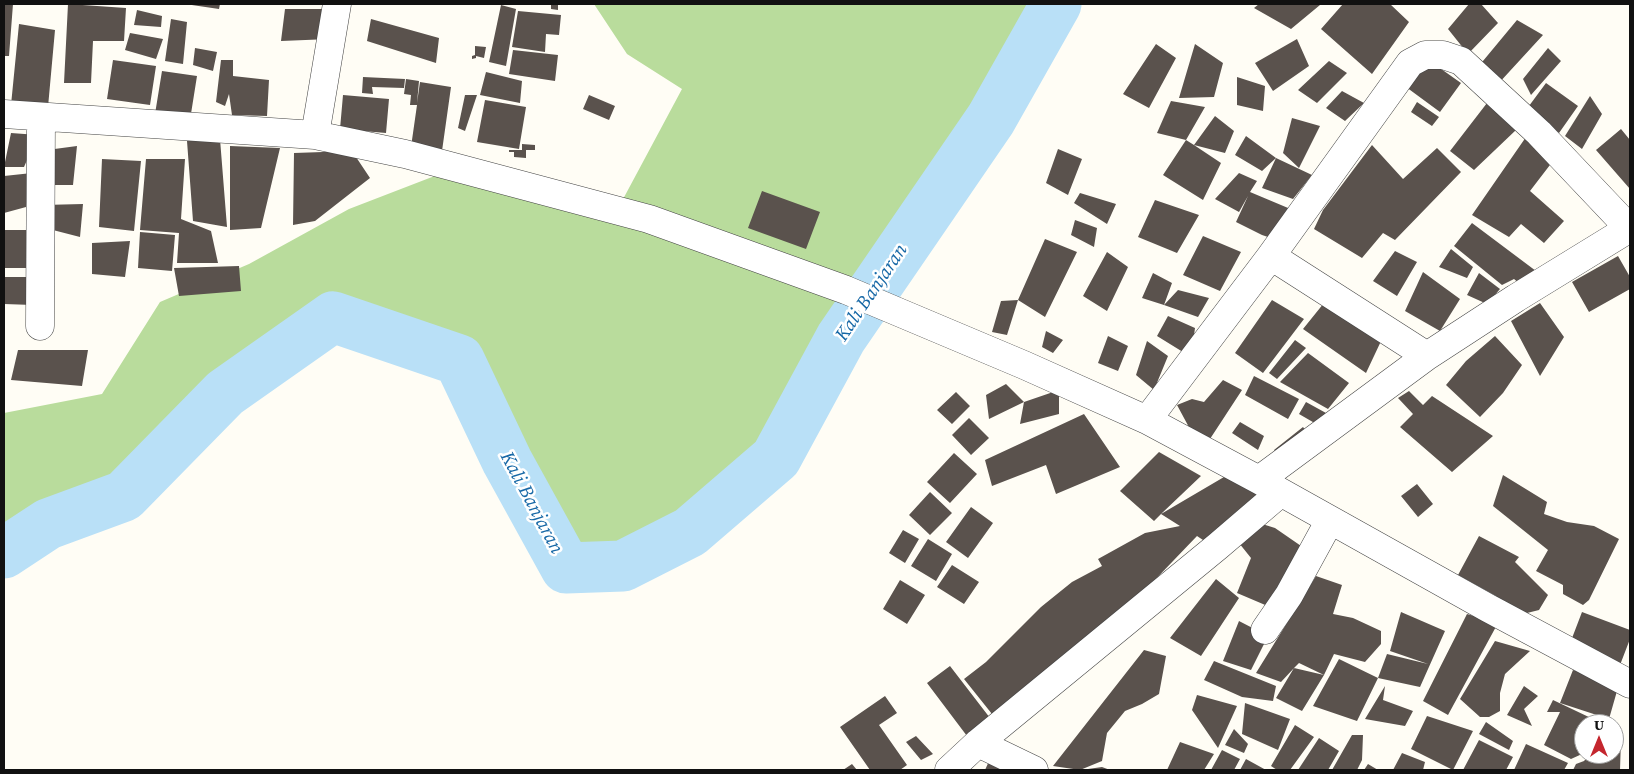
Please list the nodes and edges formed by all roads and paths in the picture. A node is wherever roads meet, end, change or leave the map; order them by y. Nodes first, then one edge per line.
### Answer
1 (337, 4) edge
2 (4, 114) edge
3 (41, 117) junction
4 (315, 136) junction
5 (1630, 228) edge
6 (1271, 256) junction
7 (40, 326) dead end
8 (1427, 356) junction
9 (1147, 420) junction
10 (1270, 486) junction
11 (1330, 520) junction
12 (1265, 630) dead end
13 (1629, 680) edge
14 (978, 743) junction
15 (949, 770) edge
16 (1034, 770) edge

1 - 4 street
2 - 3 street
3 - 4 street
3 - 7 street
4 - 9 street
5 - 6 street
5 - 8 street
6 - 8 street
6 - 9 street
8 - 10 street
9 - 10 street
10 - 11 street
10 - 14 street
11 - 12 street
11 - 13 street
14 - 15 street
14 - 16 street

